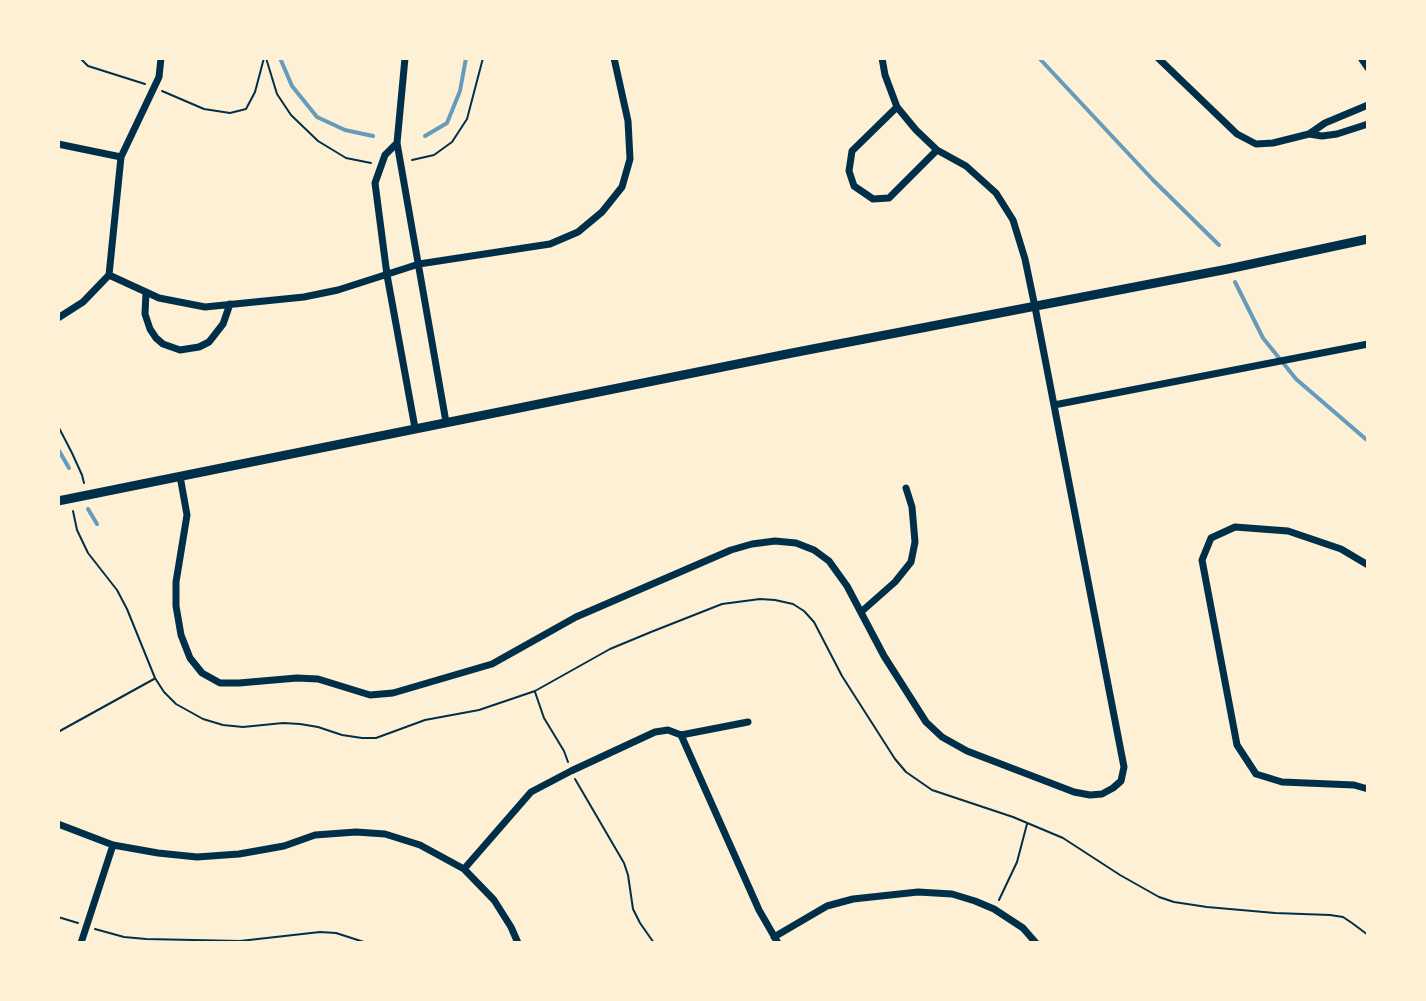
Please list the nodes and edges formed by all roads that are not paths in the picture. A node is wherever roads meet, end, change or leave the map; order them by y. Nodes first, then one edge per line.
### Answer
1 (161, 58) edge
2 (405, 58) edge
3 (614, 58) edge
4 (882, 58) edge
5 (1158, 58) edge
6 (1361, 58) edge
7 (1368, 68) edge
8 (1368, 105) edge
9 (897, 107) junction
10 (1368, 124) edge
11 (1309, 134) junction
12 (397, 143) junction
13 (58, 144) edge
14 (937, 150) junction
15 (121, 157) junction
16 (1368, 239) edge
17 (419, 264) junction
18 (109, 275) junction
19 (387, 275) junction
20 (146, 292) junction
21 (230, 304) junction
22 (1035, 307) junction
23 (58, 318) edge
24 (1368, 344) edge
25 (1054, 405) junction
26 (446, 422) junction
27 (415, 428) junction
28 (180, 476) junction
29 (906, 488) dead end
30 (58, 501) edge
31 (1368, 565) edge
32 (861, 612) junction
33 (748, 722) dead end
34 (681, 735) junction
35 (1368, 789) edge
36 (58, 824) edge
37 (113, 845) junction
38 (464, 869) junction
39 (776, 940) edge
40 (81, 943) edge
41 (518, 943) edge
42 (1036, 943) edge

1 - 15 street
2 - 12 street
3 - 17 street
4 - 9 street
5 - 11 street
6 - 7 street
8 - 11 street
9 - 14 street
9 - 14 street
10 - 11 street
12 - 17 street
12 - 19 street
13 - 15 street
14 - 22 street
15 - 18 street
16 - 22 street
17 - 19 street
17 - 26 street
18 - 20 street
18 - 23 street
19 - 21 street
19 - 27 street
20 - 21 street
20 - 21 street
22 - 25 street
22 - 26 street
24 - 25 street
25 - 32 street
26 - 27 street
27 - 28 street
28 - 30 street
28 - 32 street
29 - 32 street
31 - 35 street
33 - 34 street
34 - 38 street
34 - 39 street
36 - 37 street
37 - 38 street
37 - 40 street
38 - 41 street
39 - 42 street

